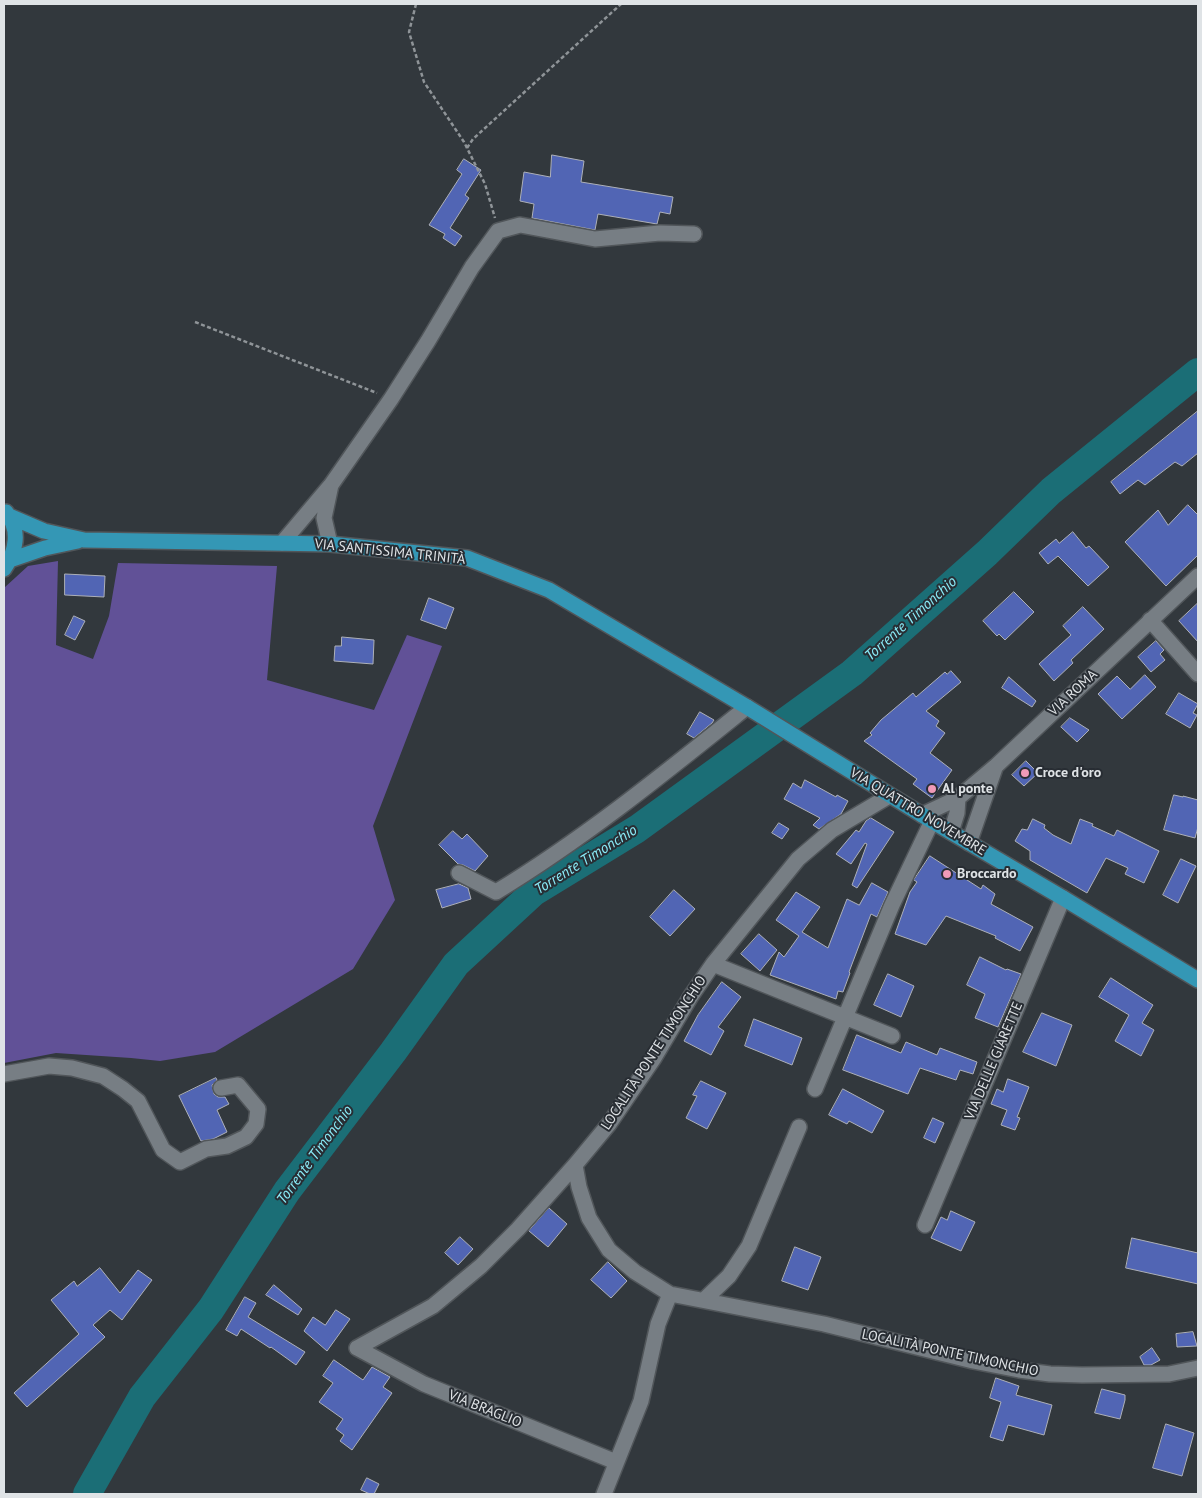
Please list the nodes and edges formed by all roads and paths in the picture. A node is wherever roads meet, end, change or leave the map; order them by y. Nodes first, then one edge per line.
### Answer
1 (416, 4) edge
2 (620, 4) edge
3 (467, 148) junction
4 (498, 231) junction
5 (694, 234) dead end
6 (195, 322) dead end
7 (391, 398) junction
8 (331, 485) junction
9 (7, 513) edge
10 (84, 540) junction
11 (282, 543) junction
12 (330, 544) junction
13 (7, 565) edge
14 (1198, 576) edge
15 (1150, 620) junction
16 (1198, 674) edge
17 (749, 709) junction
18 (819, 751) joint
19 (996, 766) junction
20 (889, 796) junction
21 (958, 798) junction
22 (927, 818) junction
23 (951, 832) junction
24 (969, 843) junction
25 (459, 873) dead end
26 (1063, 898) junction
27 (713, 964) junction
28 (1198, 980) edge
29 (845, 1016) junction
30 (892, 1036) dead end
31 (4, 1074) edge
32 (221, 1088) dead end
33 (815, 1089) dead end
34 (799, 1127) dead end
35 (575, 1165) junction
36 (925, 1225) dead end
37 (670, 1294) junction
38 (704, 1300) junction
39 (357, 1348) joint
40 (1198, 1368) edge
41 (616, 1462) junction
42 (604, 1494) edge

1 - 3 path
2 - 3 path
3 - 4 path
4 - 5 street
4 - 7 street
6 - 7 path
7 - 8 street
8 - 11 street
8 - 12 street
9 - 10 main road, VIA SANTISSIMA TRINITÀ
9 - 13 main road, VIA SANTISSIMA TRINITÀ
10 - 11 main road, VIA SANTISSIMA TRINITÀ
10 - 13 main road, VIA SANTISSIMA TRINITÀ
11 - 12 main road, VIA SANTISSIMA TRINITÀ
12 - 17 main road, VIA SANTISSIMA TRINITÀ
14 - 15 street, VIA ROMA
15 - 16 street
15 - 19 street, VIA ROMA
17 - 18 main road, VIA SANTISSIMA TRINITÀ
17 - 25 street
18 - 20 main road, VIA QUATTRO NOVEMBRE
19 - 21 street, VIA ROMA
19 - 24 street, VIA ROMA
20 - 22 main road, VIA QUATTRO NOVEMBRE
20 - 27 street, LOCALITÀ PONTE TIMONCHIO
21 - 22 street, VIA ROMA
21 - 23 street
22 - 23 main road, VIA QUATTRO NOVEMBRE
22 - 29 street
23 - 24 main road, VIA QUATTRO NOVEMBRE
24 - 26 main road, VIA QUATTRO NOVEMBRE
26 - 28 main road, VIA QUATTRO NOVEMBRE
26 - 36 street, VIA DELLE GIARETTE
27 - 29 street, LOCALITÀ PONTE TIMONCHIO
27 - 35 street, LOCALITÀ PONTE TIMONCHIO
29 - 30 street, LOCALITÀ PONTE TIMONCHIO
29 - 33 street
31 - 32 street
34 - 38 street
35 - 37 street, LOCALITÀ PONTE TIMONCHIO
35 - 39 street, LOCALITÀ PONTE TIMONCHIO
37 - 38 street, LOCALITÀ PONTE TIMONCHIO
37 - 41 street
38 - 40 street, LOCALITÀ PONTE TIMONCHIO
39 - 41 street, VIA BRAGLIO
41 - 42 street

